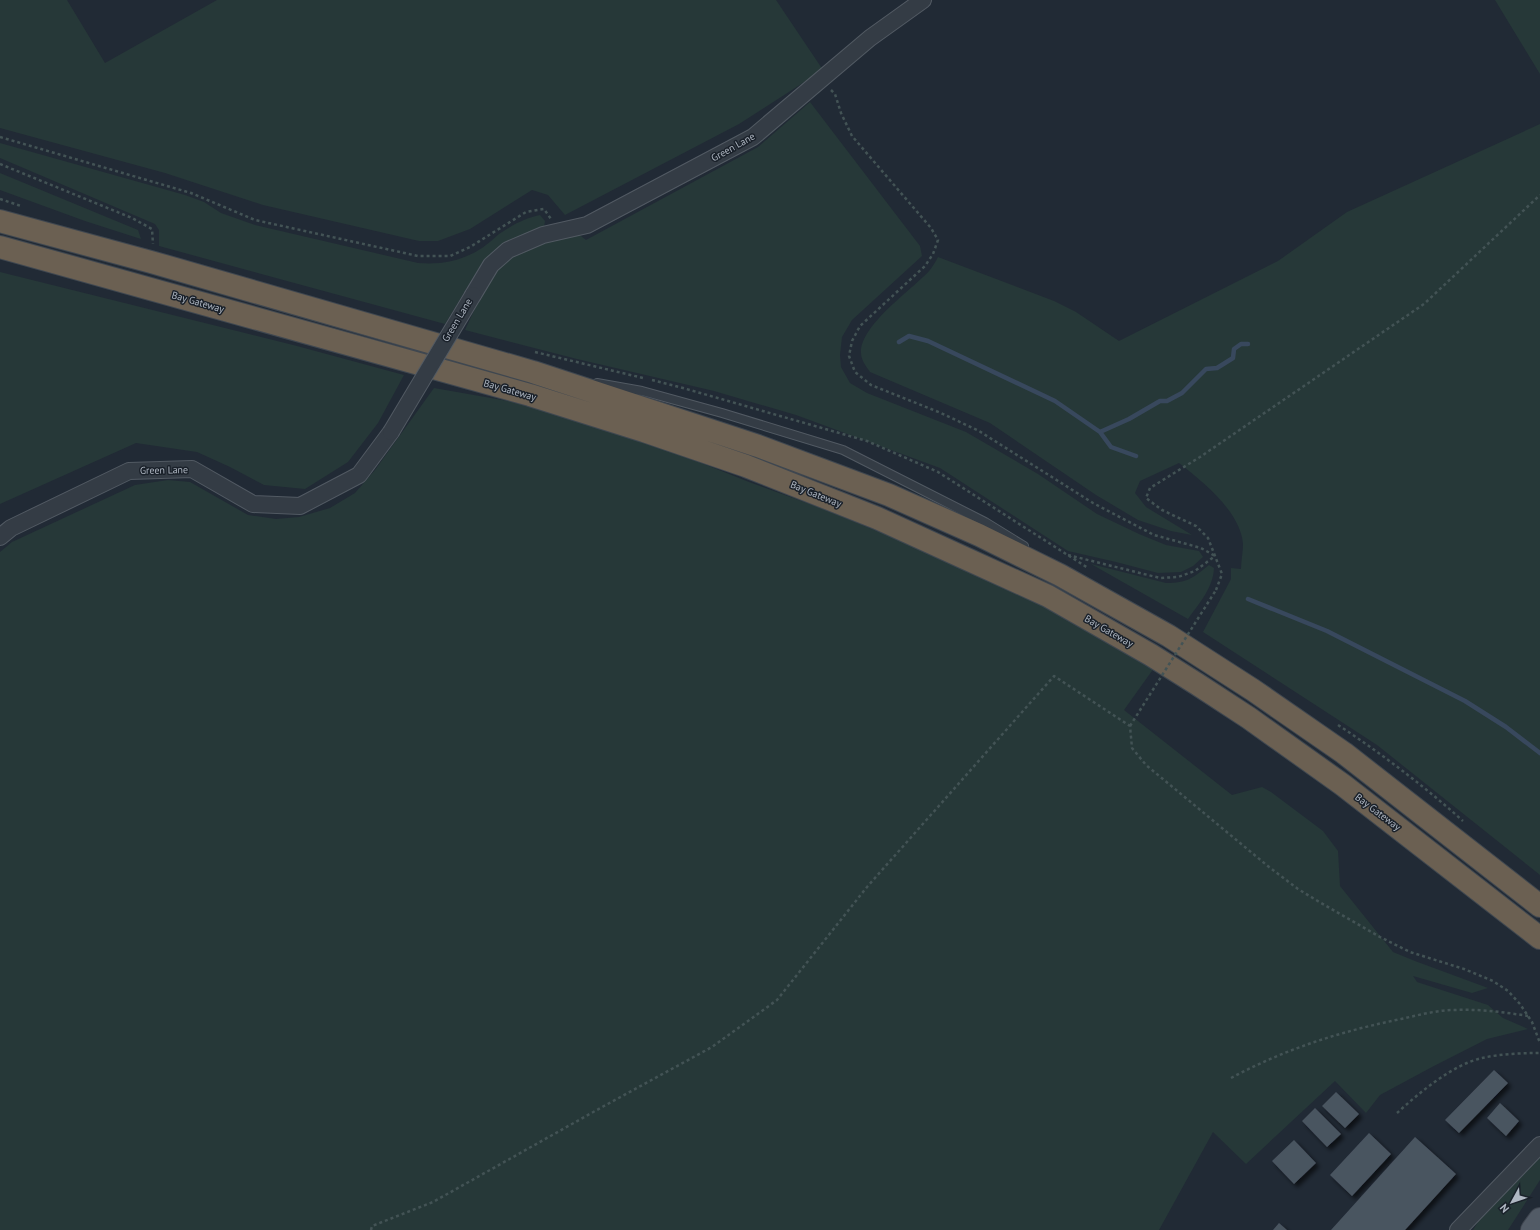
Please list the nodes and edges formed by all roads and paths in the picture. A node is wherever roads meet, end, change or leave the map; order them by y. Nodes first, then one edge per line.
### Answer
1 (923, 0) edge
2 (822, 79) junction
3 (0, 136) edge
4 (0, 164) edge
5 (1540, 195) edge
6 (0, 221) edge
7 (560, 231) junction
8 (0, 247) edge
9 (153, 249) dead end
10 (533, 372) junction
11 (0, 537) edge
12 (1064, 554) dead end
13 (1215, 556) junction
14 (1169, 636) junction
15 (1130, 726) junction
16 (1540, 906) edge
17 (1540, 938) edge
18 (1529, 1017) junction
19 (1540, 1043) edge
20 (1540, 1053) edge
21 (1231, 1078) dead end
22 (1397, 1113) dead end
23 (1540, 1145) edge
24 (1540, 1219) edge
25 (371, 1230) edge
26 (1458, 1230) edge
27 (1532, 1230) edge

1 - 2 street, Green Lane
2 - 7 street, Green Lane
2 - 13 path
3 - 7 path
4 - 9 path
5 - 13 path
6 - 10 highway
7 - 11 street, Green Lane, bridge
8 - 17 highway, Bay Gateway
10 - 14 highway
10 - 14 lane
12 - 13 path
13 - 15 path, bridge
14 - 16 highway
15 - 18 path
15 - 25 path
18 - 19 path
18 - 21 path
20 - 22 path
23 - 26 street
24 - 27 main road

